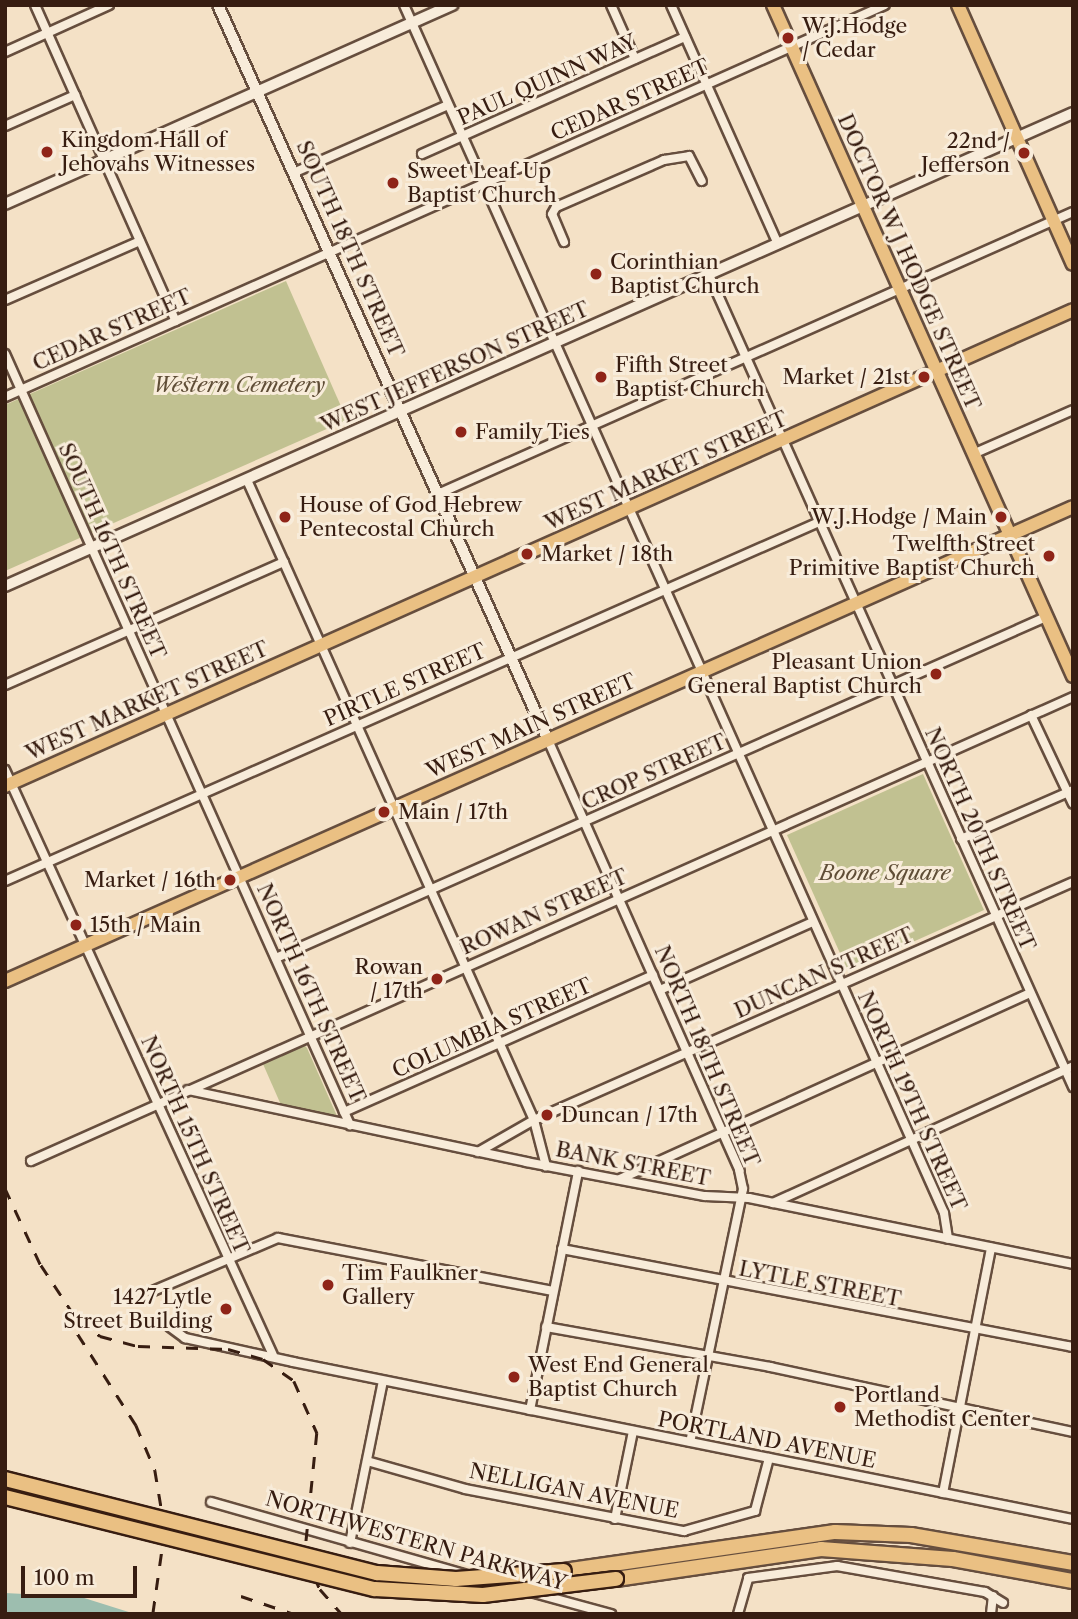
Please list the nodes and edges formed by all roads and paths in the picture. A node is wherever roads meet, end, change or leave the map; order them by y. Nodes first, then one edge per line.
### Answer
1 (35, 5) edge
2 (109, 5) edge
3 (218, 5) edge
4 (404, 5) edge
5 (453, 5) edge
6 (611, 5) edge
7 (671, 5) edge
8 (773, 5) edge
9 (885, 5) edge
10 (958, 5) edge
11 (412, 24) junction
12 (47, 33) junction
13 (685, 37) junction
14 (792, 47) junction
15 (5, 52) edge
16 (635, 59) junction
17 (707, 85) junction
18 (257, 92) junction
19 (75, 95) junction
20 (448, 105) junction
21 (1073, 113) edge
22 (5, 126) edge
23 (462, 136) junction
24 (1017, 138) junction
25 (422, 154) dead end
26 (104, 160) junction
27 (293, 173) junction
28 (702, 181) dead end
29 (484, 184) junction
30 (5, 204) edge
31 (863, 207) junction
32 (1073, 212) edge
33 (1054, 221) junction
34 (140, 241) junction
35 (564, 242) dead end
36 (778, 244) junction
37 (330, 252) junction
38 (1073, 264) edge
39 (709, 275) junction
40 (900, 290) junction
41 (5, 300) edge
42 (1073, 310) edge
43 (176, 321) junction
44 (555, 344) junction
45 (5, 354) edge
46 (746, 358) junction
47 (937, 371) junction
48 (20, 390) junction
49 (5, 397) edge
50 (1073, 410) edge
51 (401, 412) junction
52 (592, 426) junction
53 (783, 440) junction
54 (973, 454) junction
55 (247, 480) junction
56 (438, 494) junction
57 (1073, 507) edge
58 (628, 508) junction
59 (819, 522) junction
60 (1010, 536) junction
61 (91, 549) junction
62 (284, 562) junction
63 (475, 577) junction
64 (5, 586) edge
65 (665, 590) junction
66 (856, 604) junction
67 (1046, 617) junction
68 (129, 631) junction
69 (320, 645) junction
70 (511, 658) junction
71 (701, 672) junction
72 (1073, 677) edge
73 (5, 685) edge
74 (892, 685) junction
75 (1073, 697) edge
76 (166, 713) junction
77 (1031, 715) junction
78 (357, 726) junction
79 (548, 740) junction
80 (738, 753) junction
81 (926, 762) junction
82 (5, 770) edge
83 (8, 785) edge
84 (1070, 791) edge
85 (202, 794) junction
86 (1073, 804) edge
87 (394, 808) junction
88 (584, 822) junction
89 (772, 831) junction
90 (961, 839) junction
91 (48, 862) junction
92 (239, 876) junction
93 (5, 881) edge
94 (1073, 882) edge
95 (430, 889) junction
96 (619, 898) junction
97 (995, 916) junction
98 (813, 922) junction
99 (85, 946) junction
100 (276, 958) junction
101 (464, 967) junction
102 (653, 975) junction
103 (5, 981) edge
104 (841, 984) junction
105 (660, 990) junction
106 (1030, 993) junction
107 (311, 1034) junction
108 (499, 1044) junction
109 (688, 1052) junction
110 (876, 1061) junction
111 (1069, 1068) edge
112 (1073, 1087) edge
113 (188, 1090) junction
114 (156, 1103) junction
115 (344, 1112) junction
116 (534, 1120) junction
117 (350, 1125) junction
118 (722, 1129) junction
119 (910, 1139) junction
120 (478, 1152) junction
121 (31, 1161) dead end
122 (546, 1166) junction
123 (578, 1171) junction
124 (620, 1179) junction
125 (740, 1198) junction
126 (773, 1203) junction
127 (948, 1239) junction
128 (991, 1248) junction
129 (562, 1250) junction
130 (225, 1257) junction
131 (1073, 1264) edge
132 (722, 1282) junction
133 (153, 1291) dead end
134 (554, 1291) junction
135 (170, 1327) dead end
136 (546, 1327) junction
137 (976, 1330) junction
138 (1073, 1347) edge
139 (708, 1354) junction
140 (275, 1357) junction
141 (383, 1381) junction
142 (960, 1408) junction
143 (530, 1410) junction
144 (633, 1431) junction
145 (1073, 1432) edge
146 (690, 1442) junction
147 (769, 1458) junction
148 (367, 1461) junction
149 (5, 1479) edge
150 (943, 1493) junction
151 (5, 1497) edge
152 (211, 1502) dead end
153 (615, 1519) junction
154 (1073, 1519) edge
155 (350, 1543) junction
156 (1073, 1563) edge
157 (1073, 1581) edge
158 (993, 1596) junction
159 (1003, 1602) dead end
160 (611, 1614) edge
161 (738, 1614) edge
162 (991, 1614) edge

1 - 12 street
2 - 12 street
3 - 18 street, SOUTH 18TH STREET
4 - 11 street, NORTH 19TH STREET
5 - 11 street
6 - 16 street
7 - 13 street
8 - 14 main road, DOCTOR W J HODGE STREET
9 - 14 street, CEDAR STREET
10 - 24 main road
11 - 18 street
11 - 20 street, NORTH 19TH STREET
12 - 15 street
12 - 19 street
13 - 16 street, PAUL QUINN WAY
13 - 17 street
14 - 17 street, CEDAR STREET
14 - 31 main road, DOCTOR W J HODGE STREET
16 - 23 street, PAUL QUINN WAY
17 - 29 street, CEDAR STREET
17 - 36 street
18 - 26 street
18 - 27 street, SOUTH 18TH STREET
19 - 22 street
19 - 26 street
20 - 23 street, NORTH 19TH STREET
20 - 27 street
21 - 24 street, WEST JEFFERSON STREET
23 - 25 street, PAUL QUINN WAY
23 - 29 street, NORTH 19TH STREET
24 - 31 street, WEST JEFFERSON STREET
24 - 33 main road
26 - 30 street
26 - 34 street
27 - 37 street, SOUTH 18TH STREET
28 - 35 street
29 - 37 street, CEDAR STREET
29 - 44 street, NORTH 19TH STREET
31 - 36 street, WEST JEFFERSON STREET
31 - 40 main road, DOCTOR W J HODGE STREET
32 - 33 street
33 - 38 main road
33 - 40 street
34 - 41 street
34 - 43 street
36 - 39 street, WEST JEFFERSON STREET
37 - 43 street, CEDAR STREET
37 - 51 street, SOUTH 18TH STREET
39 - 44 street, WEST JEFFERSON STREET
39 - 46 street, NORTH 20TH STREET
40 - 46 street
40 - 47 main road, DOCTOR W J HODGE STREET
42 - 47 main road, WEST MARKET STREET
43 - 48 street, CEDAR STREET
44 - 51 street, WEST JEFFERSON STREET
44 - 52 street, NORTH 19TH STREET
45 - 48 street, SOUTH 16TH STREET
46 - 52 street
46 - 53 street, NORTH 20TH STREET
47 - 53 main road, WEST MARKET STREET
47 - 54 main road, DOCTOR W J HODGE STREET
48 - 49 street, CEDAR STREET
48 - 61 street, SOUTH 16TH STREET
50 - 54 street
51 - 55 street, WEST JEFFERSON STREET
51 - 56 street, SOUTH 18TH STREET
52 - 56 street
52 - 58 street, NORTH 19TH STREET
53 - 58 main road, WEST MARKET STREET
53 - 59 street, NORTH 20TH STREET
54 - 60 main road, DOCTOR W J HODGE STREET
55 - 61 street, WEST JEFFERSON STREET
55 - 62 street
56 - 63 street, SOUTH 18TH STREET
57 - 60 main road, WEST MAIN STREET
58 - 63 main road, WEST MARKET STREET
58 - 65 street, NORTH 19TH STREET
59 - 65 street, PIRTLE STREET
59 - 66 street, NORTH 20TH STREET
60 - 66 main road, WEST MAIN STREET
60 - 67 main road, DOCTOR W J HODGE STREET
61 - 64 street, WEST JEFFERSON STREET
61 - 68 street, SOUTH 16TH STREET
62 - 68 street
62 - 69 street
63 - 69 main road, WEST MARKET STREET
63 - 70 street, SOUTH 18TH STREET
65 - 70 street, PIRTLE STREET
65 - 71 street, NORTH 19TH STREET
66 - 71 main road, WEST MAIN STREET
66 - 74 street, NORTH 20TH STREET
67 - 72 main road, DOCTOR W J HODGE STREET
67 - 74 street, CROP STREET
68 - 73 street
68 - 76 street, SOUTH 16TH STREET
69 - 76 main road, WEST MARKET STREET
69 - 78 street
70 - 78 street, PIRTLE STREET
70 - 79 street, SOUTH 18TH STREET
71 - 79 main road, WEST MAIN STREET
71 - 80 street, NORTH 19TH STREET
74 - 80 street, CROP STREET
74 - 81 street, NORTH 20TH STREET
75 - 77 street, ROWAN STREET
76 - 83 main road, WEST MARKET STREET
76 - 85 street, SOUTH 16TH STREET
77 - 81 street, ROWAN STREET
77 - 84 street
78 - 85 street, PIRTLE STREET
78 - 87 street
79 - 87 main road, WEST MAIN STREET
79 - 88 street, NORTH 18TH STREET
80 - 88 street, CROP STREET
80 - 89 street, NORTH 19TH STREET
81 - 89 street, ROWAN STREET
81 - 90 street, NORTH 20TH STREET
82 - 83 street, NORTH 15TH STREET
83 - 91 street, NORTH 15TH STREET
84 - 86 street
84 - 90 street
85 - 91 street, PIRTLE STREET
85 - 92 street, SOUTH 16TH STREET
87 - 92 main road, WEST MAIN STREET
87 - 95 street
88 - 95 street, CROP STREET
88 - 96 street, NORTH 18TH STREET
89 - 96 street, ROWAN STREET
89 - 98 street, NORTH 19TH STREET
90 - 97 street, NORTH 20TH STREET
91 - 93 street, PIRTLE STREET
91 - 99 street, NORTH 15TH STREET
92 - 99 main road, WEST MAIN STREET
92 - 100 street, NORTH 16TH STREET
94 - 97 street, DUNCAN STREET
95 - 100 street, CROP STREET
95 - 101 street
96 - 101 street, ROWAN STREET
96 - 102 street, NORTH 18TH STREET
97 - 104 street, DUNCAN STREET
97 - 106 street, NORTH 20TH STREET
98 - 104 street, NORTH 19TH STREET
98 - 105 street
99 - 103 main road, WEST MAIN STREET
99 - 114 street, NORTH 15TH STREET
100 - 107 street, NORTH 16TH STREET
101 - 107 street, ROWAN STREET
101 - 108 street
102 - 105 street, NORTH 18TH STREET
102 - 108 street, COLUMBIA STREET
104 - 109 street, DUNCAN STREET
104 - 110 street, NORTH 19TH STREET
105 - 109 street, NORTH 18TH STREET
106 - 110 street
106 - 111 street, NORTH 20TH STREET
107 - 113 street, ROWAN STREET
107 - 115 street, NORTH 16TH STREET
108 - 115 street, COLUMBIA STREET
108 - 116 street
109 - 116 street, DUNCAN STREET
109 - 118 street, NORTH 18TH STREET
110 - 118 street
110 - 119 street, NORTH 19TH STREET
111 - 112 street, NORTH 20TH STREET
111 - 119 street
113 - 114 street, ROWAN STREET
113 - 117 street, BANK STREET
114 - 121 street, ROWAN STREET
114 - 130 street, NORTH 15TH STREET
115 - 117 street, NORTH 16TH STREET
116 - 120 street, DUNCAN STREET
116 - 122 street
117 - 120 street, BANK STREET
118 - 124 street
118 - 125 street, NORTH 18TH STREET
119 - 126 street
119 - 127 street, NORTH 19TH STREET
120 - 122 street, BANK STREET
122 - 123 street, BANK STREET
123 - 124 street, BANK STREET
123 - 129 street
124 - 125 street, BANK STREET
125 - 126 street, BANK STREET
125 - 132 street, NORTH 18TH STREET
126 - 127 street, BANK STREET
127 - 128 street, BANK STREET
128 - 131 street, BANK STREET
128 - 137 street
129 - 132 street, LYTLE STREET
129 - 134 street
130 - 133 street
130 - 134 street
130 - 140 street, NORTH 15TH STREET
132 - 137 street, LYTLE STREET
132 - 139 street, NORTH 18TH STREET
134 - 136 street
135 - 140 street, PORTLAND AVENUE
136 - 139 street
136 - 143 street
137 - 138 street, LYTLE STREET
137 - 142 street
139 - 142 street
139 - 146 street, NORTH 18TH STREET
140 - 141 street, PORTLAND AVENUE
141 - 143 street, PORTLAND AVENUE
141 - 148 street
142 - 145 street
142 - 150 street
143 - 144 street, PORTLAND AVENUE
144 - 146 street, PORTLAND AVENUE
144 - 153 street
146 - 147 street, PORTLAND AVENUE
147 - 150 street, PORTLAND AVENUE
147 - 153 street, NELLIGAN AVENUE
148 - 153 street, NELLIGAN AVENUE
148 - 155 street
149 - 156 highway, bridge
150 - 154 street, PORTLAND AVENUE
151 - 157 highway, bridge
152 - 155 street, NORTHWESTERN PARKWAY
155 - 160 street, NORTHWESTERN PARKWAY
158 - 159 street
158 - 161 street
158 - 162 street

